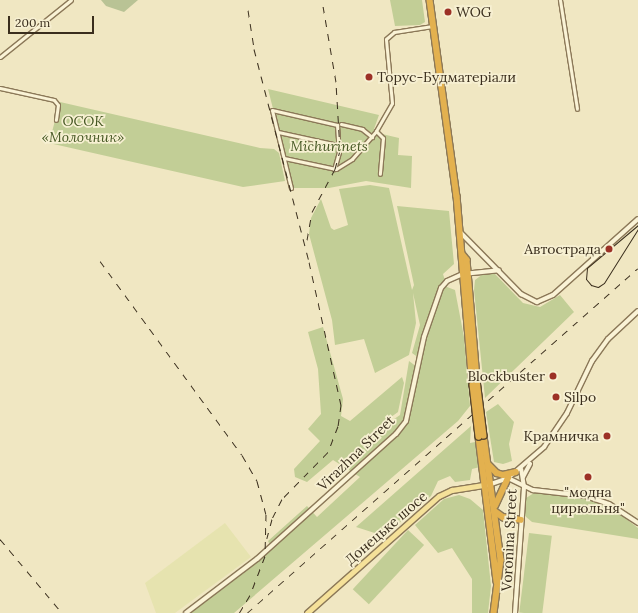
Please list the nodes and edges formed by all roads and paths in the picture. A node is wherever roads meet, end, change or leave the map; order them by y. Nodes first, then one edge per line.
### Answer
1 (71, 0) edge
2 (430, 0) edge
3 (560, 0) edge
4 (434, 26) junction
5 (0, 57) edge
6 (0, 88) edge
7 (577, 109) dead end
8 (56, 120) dead end
9 (341, 124) dead end
10 (278, 132) junction
11 (376, 132) junction
12 (372, 137) junction
13 (338, 145) dead end
14 (284, 158) junction
15 (334, 169) junction
16 (380, 174) dead end
17 (291, 188) dead end
18 (638, 218) edge
19 (461, 233) junction
20 (499, 270) junction
21 (465, 274) junction
22 (638, 311) edge
23 (482, 436) junction
24 (534, 458) junction
25 (488, 464) junction
26 (519, 471) junction
27 (508, 478) junction
28 (523, 478) junction
29 (489, 484) junction
30 (524, 487) junction
31 (495, 509) junction
32 (510, 518) junction
33 (521, 520) junction
34 (638, 523) edge
35 (499, 535) junction
36 (497, 583) junction
37 (186, 613) edge
38 (307, 613) edge
39 (494, 613) edge
40 (515, 613) edge

1 - 5 street
2 - 4 highway
3 - 7 street
4 - 11 street
4 - 19 highway
6 - 8 street
9 - 12 street
10 - 13 street
10 - 14 street
10 - 15 street
11 - 12 street
11 - 16 street
12 - 15 street
14 - 15 street
14 - 17 street
18 - 20 main road
19 - 20 main road
19 - 21 highway
20 - 21 main road, Virazhna Street
21 - 23 highway, bridge
21 - 37 main road, Virazhna Street
22 - 24 main road
23 - 25 highway
23 - 29 highway
24 - 26 main road
24 - 28 main road
25 - 26 highway
25 - 29 highway
26 - 27 main road
26 - 28 main road, Voronina Street
27 - 29 main road
27 - 30 main road
27 - 31 highway
28 - 30 main road, Voronina Street
29 - 31 highway
29 - 36 highway
29 - 38 main road, Донецьке шосе
30 - 33 main road, Voronina Street
30 - 34 main road
31 - 32 highway
31 - 35 highway
32 - 33 highway
32 - 35 highway
33 - 40 main road, Voronina Street
35 - 36 highway
36 - 39 highway

